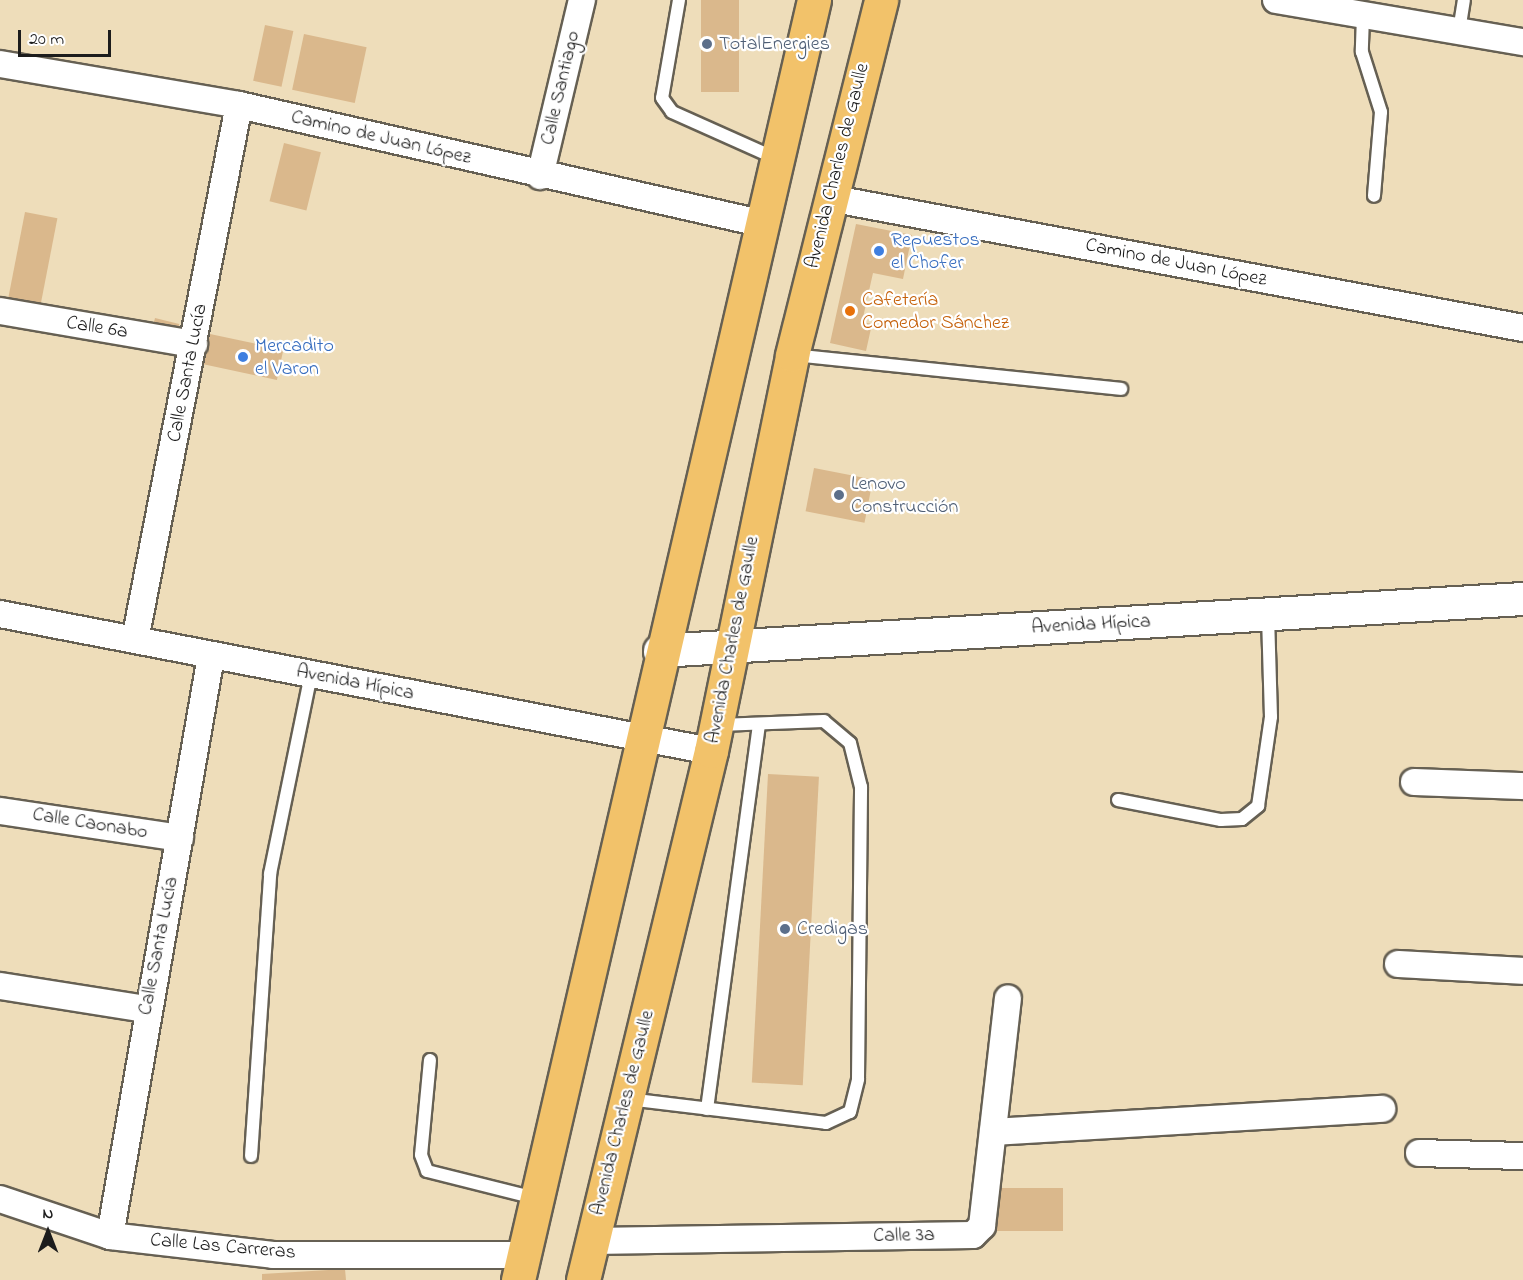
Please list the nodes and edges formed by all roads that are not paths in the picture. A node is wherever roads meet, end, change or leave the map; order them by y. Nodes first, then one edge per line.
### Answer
1 (582, 0) edge
2 (679, 0) edge
3 (814, 0) edge
4 (881, 0) edge
5 (1276, 0) edge
6 (1464, 0) edge
7 (1363, 16) junction
8 (1459, 31) junction
9 (1523, 42) edge
10 (0, 64) edge
11 (239, 105) junction
12 (776, 158) junction
13 (540, 176) junction
14 (1374, 196) dead end
15 (829, 198) junction
16 (760, 223) junction
17 (0, 312) edge
18 (1523, 328) edge
19 (194, 344) junction
20 (792, 355) junction
21 (1121, 389) dead end
22 (1523, 599) edge
23 (0, 614) edge
24 (1268, 614) junction
25 (135, 640) junction
26 (730, 646) junction
27 (660, 651) junction
28 (211, 656) junction
29 (311, 675) junction
30 (759, 724) junction
31 (641, 738) junction
32 (713, 738) junction
33 (1414, 782) dead end
34 (1523, 786) edge
35 (1118, 800) dead end
36 (0, 811) edge
37 (180, 838) junction
38 (1398, 964) dead end
39 (1523, 971) edge
40 (0, 986) edge
41 (1008, 998) dead end
42 (146, 1009) junction
43 (430, 1059) dead end
44 (627, 1099) junction
45 (707, 1109) junction
46 (1382, 1109) dead end
47 (993, 1132) junction
48 (1419, 1153) dead end
49 (251, 1156) dead end
50 (1523, 1156) edge
51 (0, 1198) edge
52 (536, 1199) junction
53 (110, 1236) junction
54 (592, 1241) junction
55 (521, 1267) edge
56 (583, 1280) edge

1 - 13 street, Calle Santiago
2 - 12 lane
3 - 12 main road
4 - 15 main road, Avenida Charles de Gaulle
5 - 7 street
6 - 8 lane
7 - 8 street
7 - 14 lane
8 - 9 street
10 - 11 street, Camino de Juan López
11 - 13 street, Camino de Juan López
11 - 19 street, Calle Santa Lucía
12 - 16 main road
13 - 16 street, Camino de Juan López
15 - 18 street, Camino de Juan López
15 - 20 main road, Avenida Charles de Gaulle
16 - 27 main road
17 - 19 street, Calle 6a
19 - 25 street, Calle Santa Lucía
20 - 21 lane
20 - 26 main road, Avenida Charles de Gaulle
22 - 24 street, Avenida Hípica
23 - 25 street, Avenida Hípica
24 - 26 street, Avenida Hípica
24 - 35 lane
25 - 28 street, Avenida Hípica
26 - 27 street, Avenida Hípica
26 - 32 main road, Avenida Charles de Gaulle
27 - 31 main road
28 - 29 street, Avenida Hípica
28 - 37 street, Calle Santa Lucía
29 - 31 street, Avenida Hípica
29 - 49 lane
30 - 32 lane
30 - 45 lane
30 - 45 lane
31 - 32 street, Avenida Hípica
31 - 52 main road
32 - 44 main road, Avenida Charles de Gaulle
33 - 34 street
36 - 37 street, Calle Caonabo
37 - 42 street, Calle Santa Lucía
38 - 39 street
40 - 42 street
41 - 47 street, Calle 3a
42 - 53 street, Calle Santa Lucía
43 - 52 lane
44 - 45 lane
44 - 54 main road, Avenida Charles de Gaulle
46 - 47 street
47 - 54 street, Calle 3a
48 - 50 street
51 - 53 street, Calle Las Carreras
52 - 55 main road
53 - 55 street, Calle Las Carreras
54 - 56 main road, Avenida Charles de Gaulle

